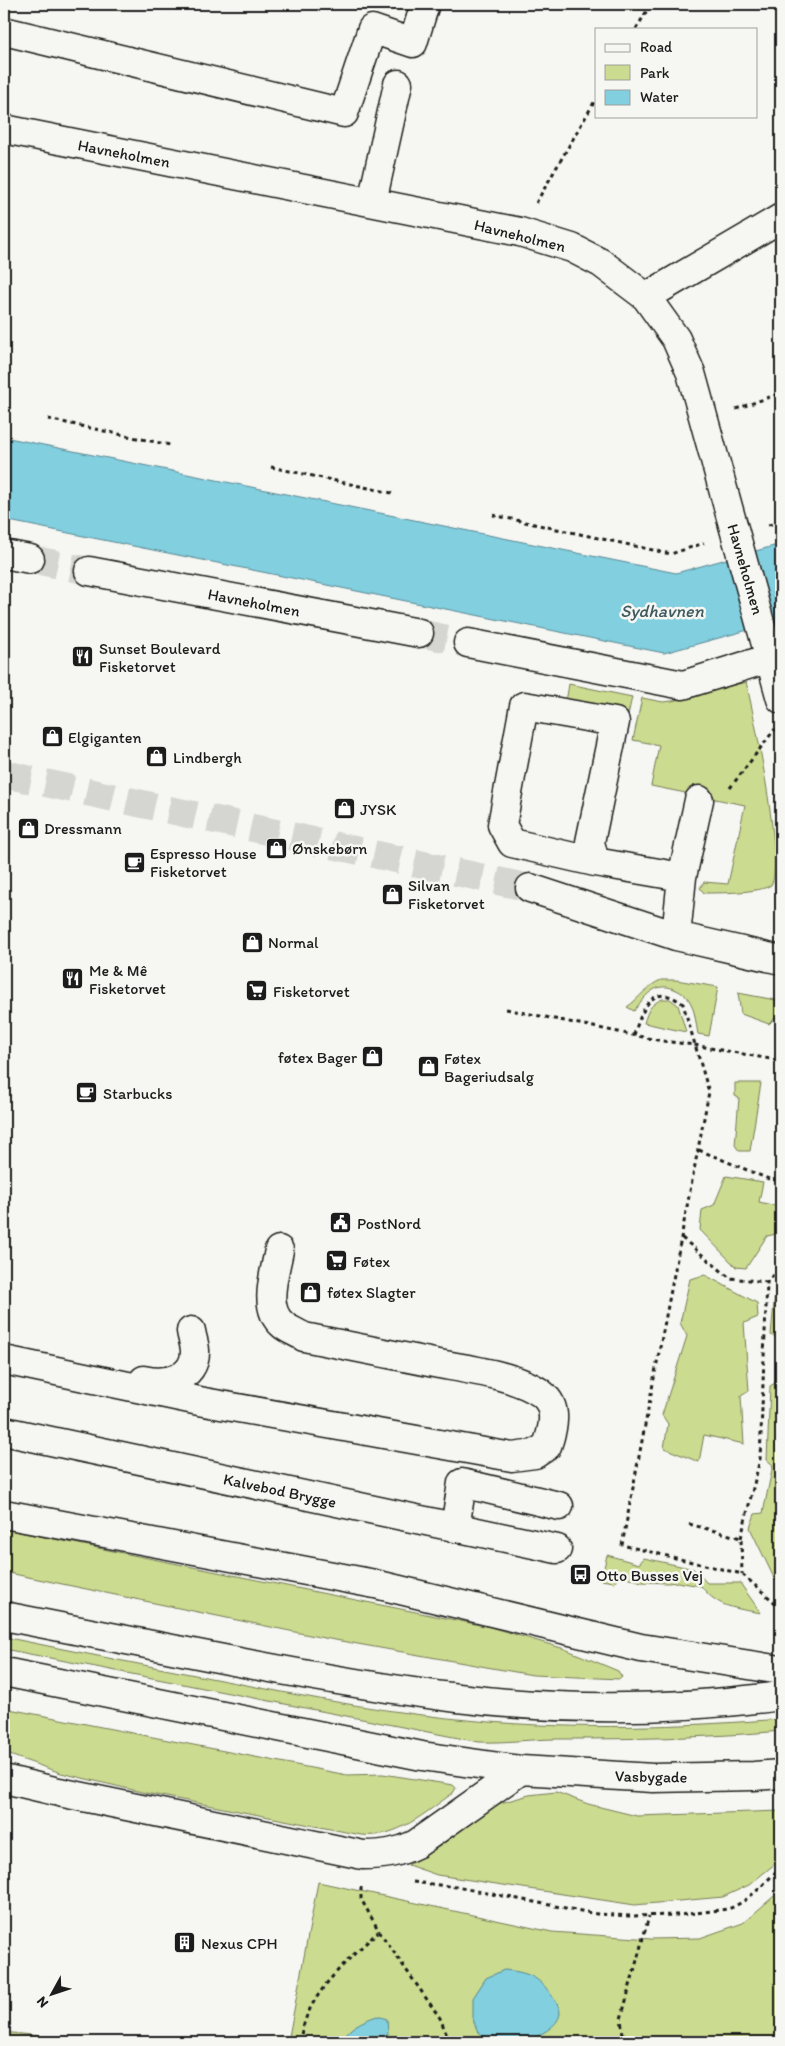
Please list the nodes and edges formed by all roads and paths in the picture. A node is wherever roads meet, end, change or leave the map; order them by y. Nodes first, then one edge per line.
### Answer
1 (425, 4) edge
2 (651, 4) edge
3 (637, 28) edge
4 (4, 31) edge
5 (398, 84) dead end
6 (595, 101) edge
7 (4, 129) edge
8 (372, 202) junction
9 (781, 218) edge
10 (520, 232) junction
11 (646, 297) junction
12 (781, 393) edge
13 (48, 419) dead end
14 (704, 420) junction
15 (170, 445) dead end
16 (271, 467) dead end
17 (392, 493) dead end
18 (493, 516) dead end
19 (738, 541) junction
20 (89, 571) tunnel mouth
21 (418, 633) tunnel mouth
22 (770, 640) edge
23 (468, 642) tunnel mouth
24 (781, 699) edge
25 (776, 728) dead end
26 (699, 800) joint
27 (595, 862) junction
28 (682, 877) junction
29 (530, 888) tunnel mouth
30 (676, 936) junction
31 (781, 960) edge
32 (506, 1010) dead end
33 (634, 1035) junction
34 (694, 1045) junction
35 (781, 1061) edge
36 (699, 1150) junction
37 (781, 1179) edge
38 (682, 1238) junction
39 (279, 1250) dead end
40 (781, 1266) edge
41 (767, 1282) junction
42 (191, 1331) dead end
43 (4, 1351) edge
44 (4, 1360) edge
45 (4, 1431) edge
46 (559, 1506) dead end
47 (4, 1514) edge
48 (689, 1524) dead end
49 (455, 1528) junction
50 (741, 1538) junction
51 (557, 1549) dead end
52 (742, 1574) junction
53 (781, 1608) edge
54 (4, 1616) edge
55 (781, 1670) edge
56 (4, 1672) edge
57 (781, 1696) edge
58 (520, 1770) junction
59 (781, 1774) edge
60 (4, 1779) edge
61 (363, 1855) junction
62 (781, 1867) edge
63 (422, 1884) dead end
64 (648, 1916) junction
65 (379, 1931) junction
66 (300, 2042) edge
67 (445, 2042) edge
68 (624, 2042) edge

1 - 4 main road
2 - 3 path
5 - 8 main road
6 - 10 path
7 - 8 main road, Havneholmen
8 - 10 main road, Havneholmen
9 - 11 main road
10 - 11 main road, Havneholmen
11 - 14 main road, Havneholmen
12 - 14 path
13 - 15 path
14 - 19 main road, Havneholmen
16 - 17 path
18 - 19 path
19 - 22 main road, Havneholmen
20 - 21 main road, Havneholmen
22 - 23 main road
22 - 24 main road, Havneholmen
25 - 26 path
26 - 28 main road
27 - 27 main road
27 - 28 main road
28 - 30 main road
29 - 30 main road
30 - 31 main road
32 - 33 path
33 - 34 path
33 - 34 path
34 - 35 path
34 - 36 path
36 - 37 path
36 - 38 path
38 - 41 path
38 - 52 path
39 - 44 main road
40 - 41 path
41 - 50 path
42 - 43 main road
45 - 49 main road, Kalvebod Brygge
46 - 49 main road
47 - 55 main road
48 - 50 path
49 - 51 main road, Kalvebod Brygge
50 - 52 path
52 - 53 path
54 - 57 main road
56 - 58 main road
58 - 59 main road, Vasbygade
58 - 61 main road
60 - 61 main road
61 - 65 path
62 - 64 path
63 - 64 path
64 - 68 path
65 - 66 path
65 - 67 path

